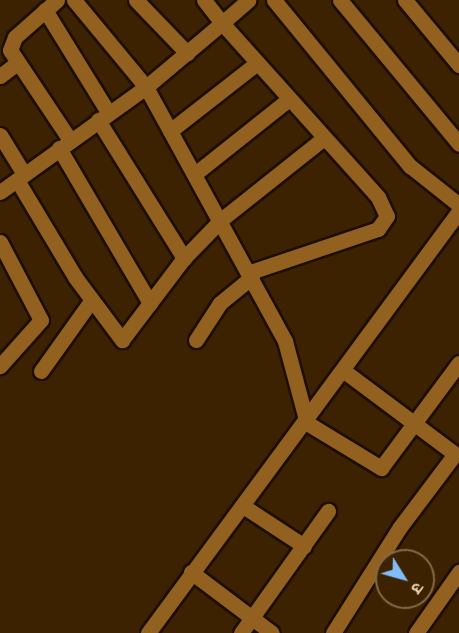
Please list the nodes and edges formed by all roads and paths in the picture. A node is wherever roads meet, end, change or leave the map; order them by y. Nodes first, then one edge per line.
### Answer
1 (74, 0) edge
2 (136, 0) edge
3 (204, 0) edge
4 (248, 0) edge
5 (274, 0) edge
6 (340, 0) edge
7 (405, 0) edge
8 (51, 5) edge
9 (222, 23) junction
10 (187, 53) junction
11 (17, 63) junction
12 (257, 63) junction
13 (459, 65) edge
14 (0, 76) edge
15 (146, 87) junction
16 (289, 99) junction
17 (103, 116) junction
18 (170, 132) junction
19 (0, 135) edge
20 (324, 138) junction
21 (65, 144) junction
22 (459, 144) edge
23 (196, 173) junction
24 (20, 177) junction
25 (0, 192) edge
26 (459, 205) edge
27 (459, 211) edge
28 (222, 219) junction
29 (0, 242) edge
30 (184, 258) junction
31 (251, 275) junction
32 (91, 301) junction
33 (150, 303) junction
34 (196, 340) dead end
35 (459, 363) edge
36 (0, 366) edge
37 (41, 371) dead end
38 (344, 371) junction
39 (307, 423) junction
40 (415, 424) junction
41 (458, 452) edge
42 (243, 506) junction
43 (328, 511) dead end
44 (304, 546) junction
45 (191, 572) junction
46 (459, 572) edge
47 (253, 619) junction
48 (148, 633) edge
49 (242, 633) edge
50 (272, 633) edge
51 (333, 633) edge
52 (416, 633) edge

1 - 15 street
2 - 10 street
3 - 9 street
4 - 9 street
5 - 26 street
6 - 22 street
7 - 13 street
8 - 11 street
8 - 17 street
9 - 10 street
9 - 12 street
10 - 15 street
11 - 14 street
11 - 21 street
12 - 16 street
12 - 18 street
15 - 17 street
15 - 18 street
16 - 20 street
16 - 23 street
17 - 21 street
17 - 30 street
18 - 23 street
19 - 24 street
20 - 28 street
20 - 31 street
21 - 24 street
21 - 33 street
23 - 28 street
24 - 25 street
24 - 32 street
27 - 38 street
28 - 30 street
28 - 31 street
29 - 36 street
30 - 33 street
31 - 34 street
31 - 39 street
32 - 33 street
32 - 37 street
35 - 40 street
38 - 39 street
38 - 40 street
39 - 40 street
39 - 42 street
40 - 41 street
41 - 51 street
42 - 44 street
42 - 45 street
43 - 44 street
44 - 47 street
45 - 47 street
45 - 48 street
46 - 52 street
47 - 49 street
47 - 50 street

